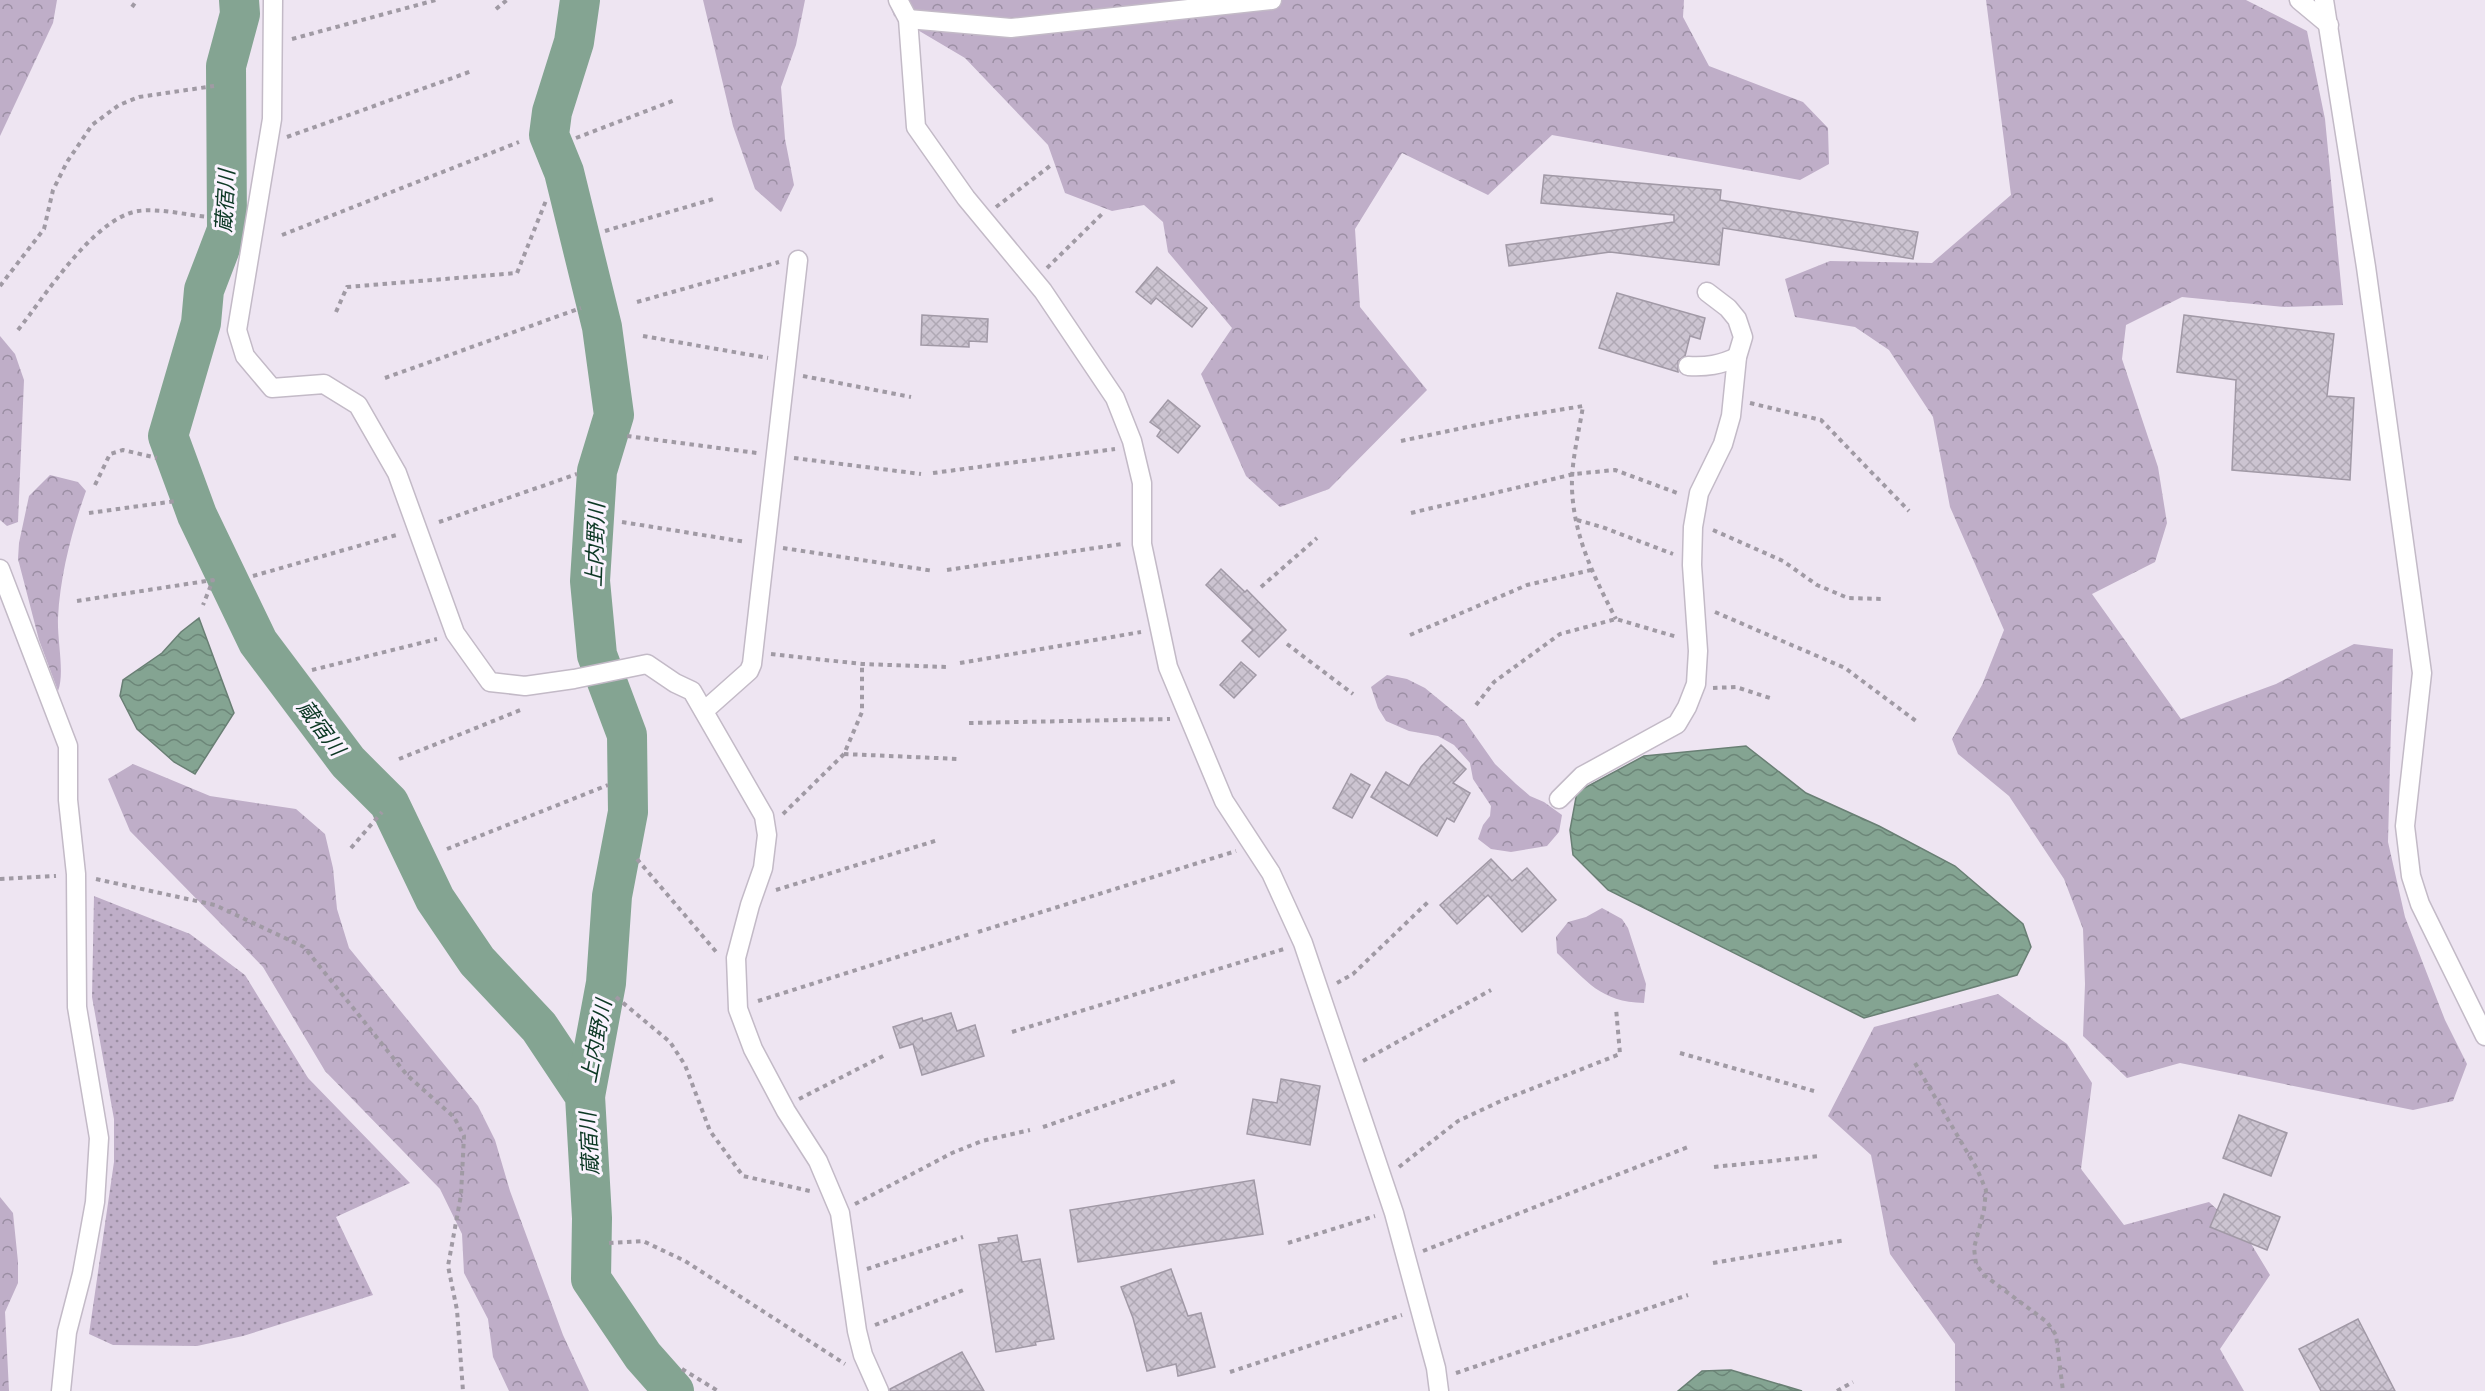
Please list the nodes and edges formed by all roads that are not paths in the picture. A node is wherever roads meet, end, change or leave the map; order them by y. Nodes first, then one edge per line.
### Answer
1 (273, 0) edge
2 (898, 0) edge
3 (1272, 0) edge
4 (2299, 0) edge
5 (2324, 0) edge
6 (908, 19) junction
7 (2328, 25) junction
8 (790, 261) road end
9 (1707, 292) dead end
10 (1737, 357) junction
11 (1688, 366) dead end
12 (0, 569) edge
13 (704, 711) junction
14 (1559, 799) dead end
15 (2485, 1036) edge
16 (61, 1391) edge
17 (879, 1391) edge
18 (1439, 1391) edge

1 - 13 street
2 - 6 street
3 - 6 street
4 - 7 street
5 - 7 street
6 - 18 street
7 - 15 street
8 - 13 street
9 - 10 street
10 - 11 street
10 - 14 street
12 - 16 street
13 - 17 street

